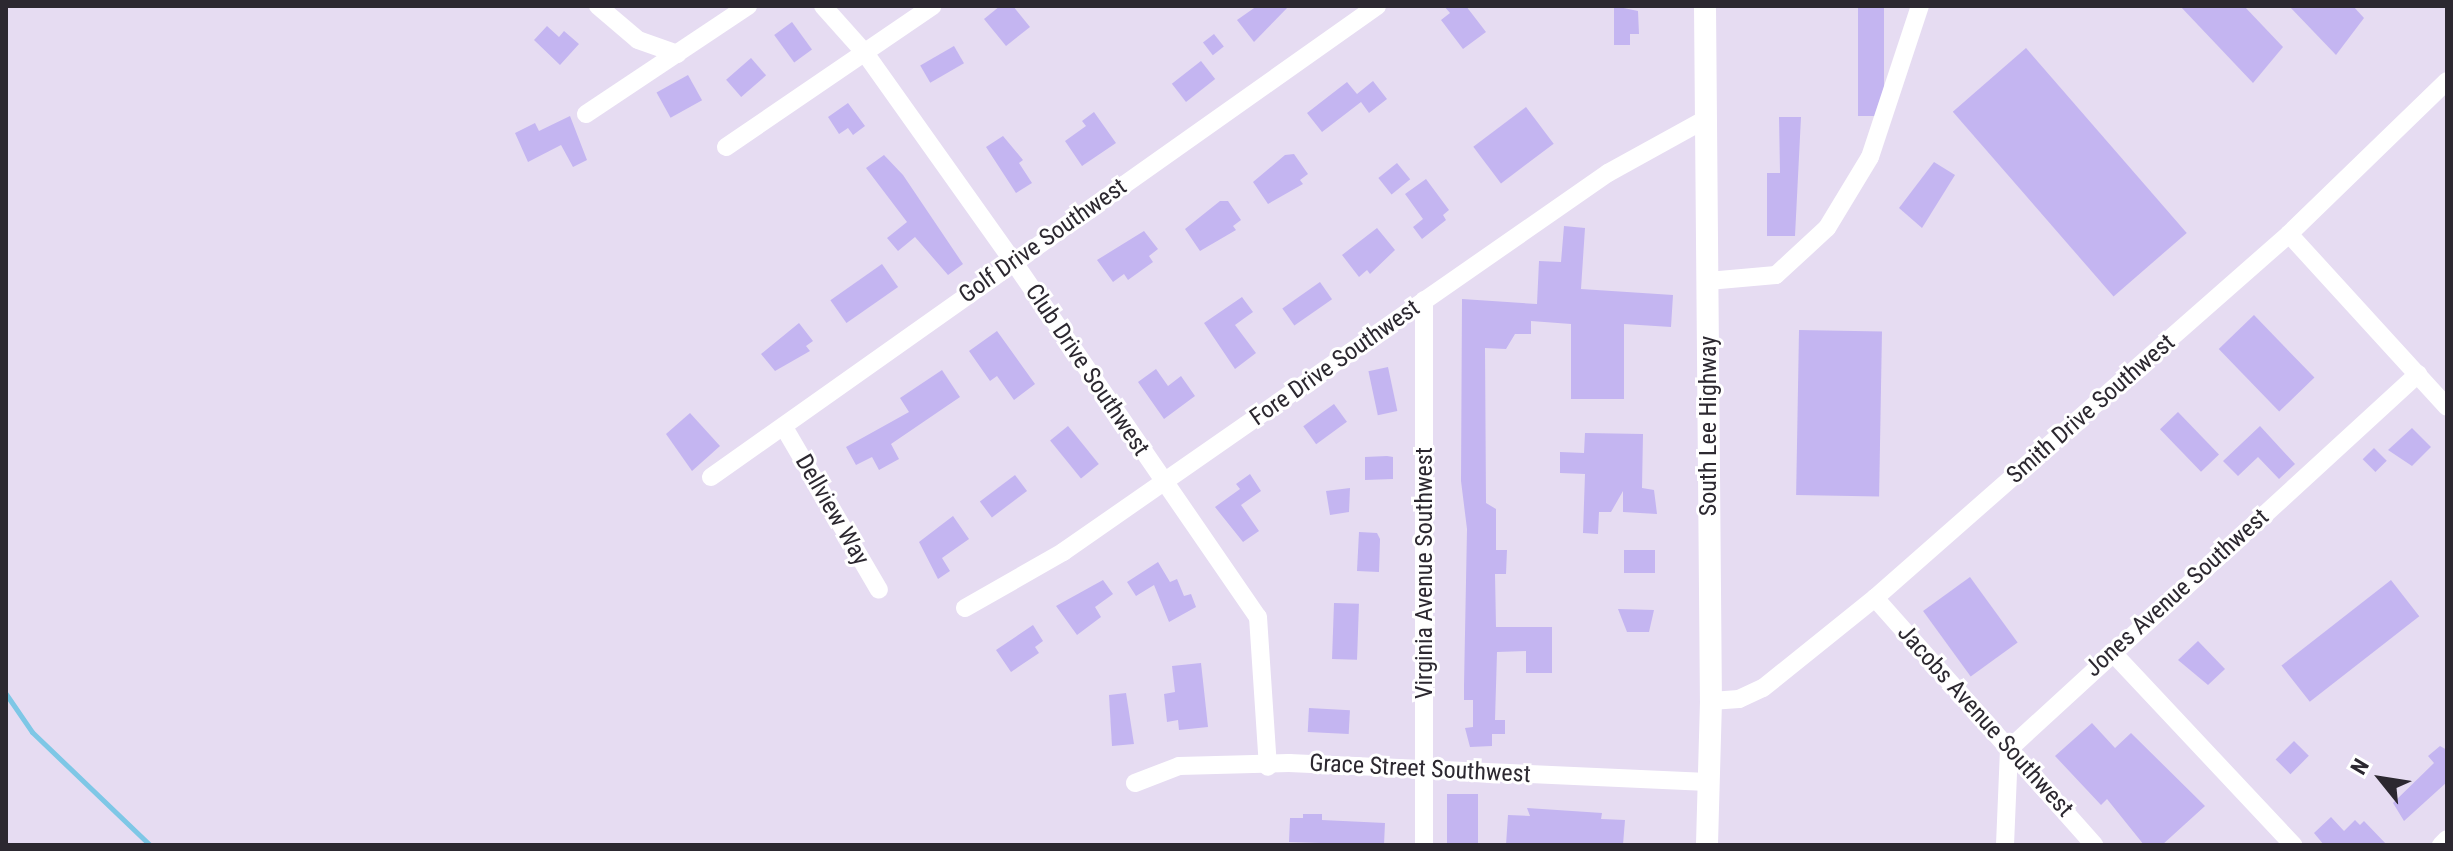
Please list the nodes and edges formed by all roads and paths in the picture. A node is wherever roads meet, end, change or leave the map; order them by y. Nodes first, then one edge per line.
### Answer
1 (598, 6) edge
2 (748, 6) edge
3 (823, 6) edge
4 (933, 6) edge
5 (1377, 6) edge
6 (1705, 6) edge
7 (1920, 6) edge
8 (865, 53) junction
9 (678, 54) junction
10 (2447, 81) edge
11 (586, 114) dead end
12 (1706, 119) junction
13 (726, 147) dead end
14 (2289, 234) junction
15 (1013, 261) junction
16 (1708, 281) junction
17 (1424, 300) junction
18 (2418, 374) junction
19 (2447, 407) edge
20 (785, 429) junction
21 (711, 477) dead end
22 (1163, 484) junction
23 (879, 590) dead end
24 (1875, 598) junction
25 (965, 608) dead end
26 (2112, 652) junction
27 (1711, 701) junction
28 (2009, 749) junction
29 (1268, 767) junction
30 (1425, 770) junction
31 (1708, 782) junction
32 (1135, 783) dead end
33 (2447, 839) edge
34 (1424, 845) edge
35 (1707, 845) edge
36 (2005, 845) edge
37 (2094, 845) edge
38 (2293, 845) edge
39 (2441, 845) edge

1 - 9 street
2 - 9 street
3 - 8 street, Club Drive Southwest
4 - 8 street
5 - 15 street, Golf Drive Southwest
6 - 12 main road, South Lee Highway
7 - 16 street
8 - 13 street
8 - 15 street, Club Drive Southwest
9 - 11 street
10 - 14 street, Smith Drive Southwest
12 - 16 main road, South Lee Highway
12 - 17 street, Fore Drive Southwest
14 - 18 street
14 - 24 street, Smith Drive Southwest
15 - 20 street, Golf Drive Southwest
15 - 22 street, Club Drive Southwest
16 - 27 main road, South Lee Highway
17 - 22 street, Fore Drive Southwest
17 - 30 street, Virginia Avenue Southwest
18 - 19 street
18 - 26 street, Jones Avenue Southwest
20 - 21 street, Golf Drive Southwest
20 - 23 street, Dellview Way
22 - 25 street, Fore Drive Southwest
22 - 29 street, Club Drive Southwest
24 - 27 street, Smith Drive Southwest
24 - 28 street, Jacobs Avenue Southwest
26 - 28 street, Jones Avenue Southwest
26 - 38 street
27 - 31 main road, South Lee Highway
28 - 36 street
28 - 37 street, Jacobs Avenue Southwest
29 - 30 street, Grace Street Southwest
29 - 32 street, Grace Street Southwest
30 - 31 street, Grace Street Southwest
30 - 34 street, Virginia Avenue Southwest
31 - 35 main road, South Lee Highway
33 - 39 street

